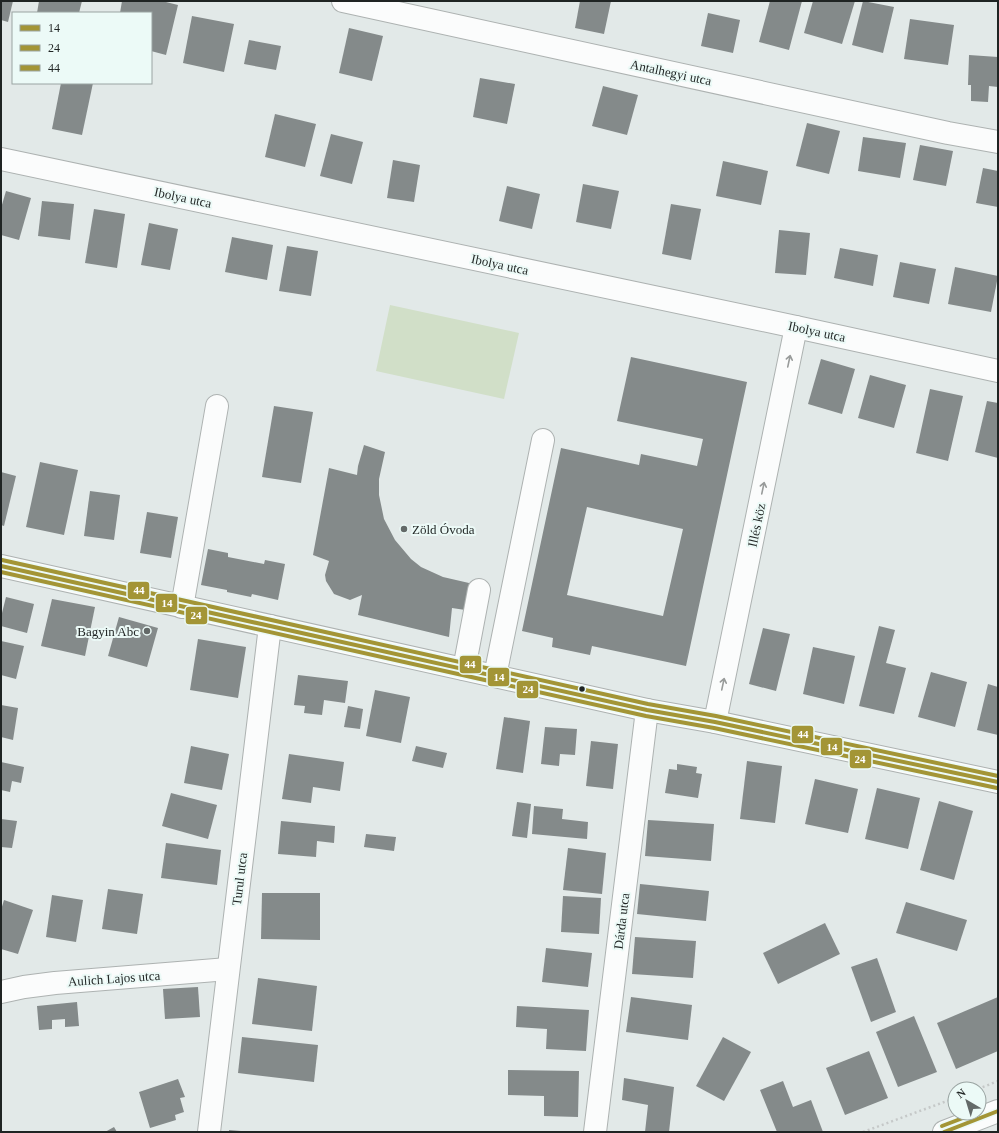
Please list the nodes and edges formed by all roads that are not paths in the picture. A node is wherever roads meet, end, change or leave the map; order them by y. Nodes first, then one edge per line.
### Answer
1 (343, 1) edge
2 (998, 142) edge
3 (1, 159) edge
4 (796, 327) junction
5 (998, 371) edge
6 (217, 406) dead end
7 (543, 440) dead end
8 (1, 566) edge
9 (479, 590) dead end
10 (182, 607) junction
11 (270, 626) junction
12 (464, 669) junction
13 (495, 676) junction
14 (647, 710) junction
15 (715, 722) junction
16 (998, 782) edge
17 (228, 969) junction
18 (1, 992) edge
19 (998, 1111) edge
20 (209, 1132) edge
21 (595, 1132) edge
22 (944, 1132) edge

1 - 2 street, Antalhegyi utca
3 - 4 street, Ibolya utca
4 - 5 street, Ibolya utca
15 -> 4 street, Illés köz
6 - 10 street
7 - 13 street
8 - 10 street
9 - 12 street
10 - 11 street
11 - 12 street
11 - 17 street, Turul utca
12 - 13 street
13 - 14 street
14 - 15 street
14 - 21 street, Dárda utca
15 - 16 street
17 - 18 street, Aulich Lajos utca
17 - 20 street, Turul utca
19 - 22 street

